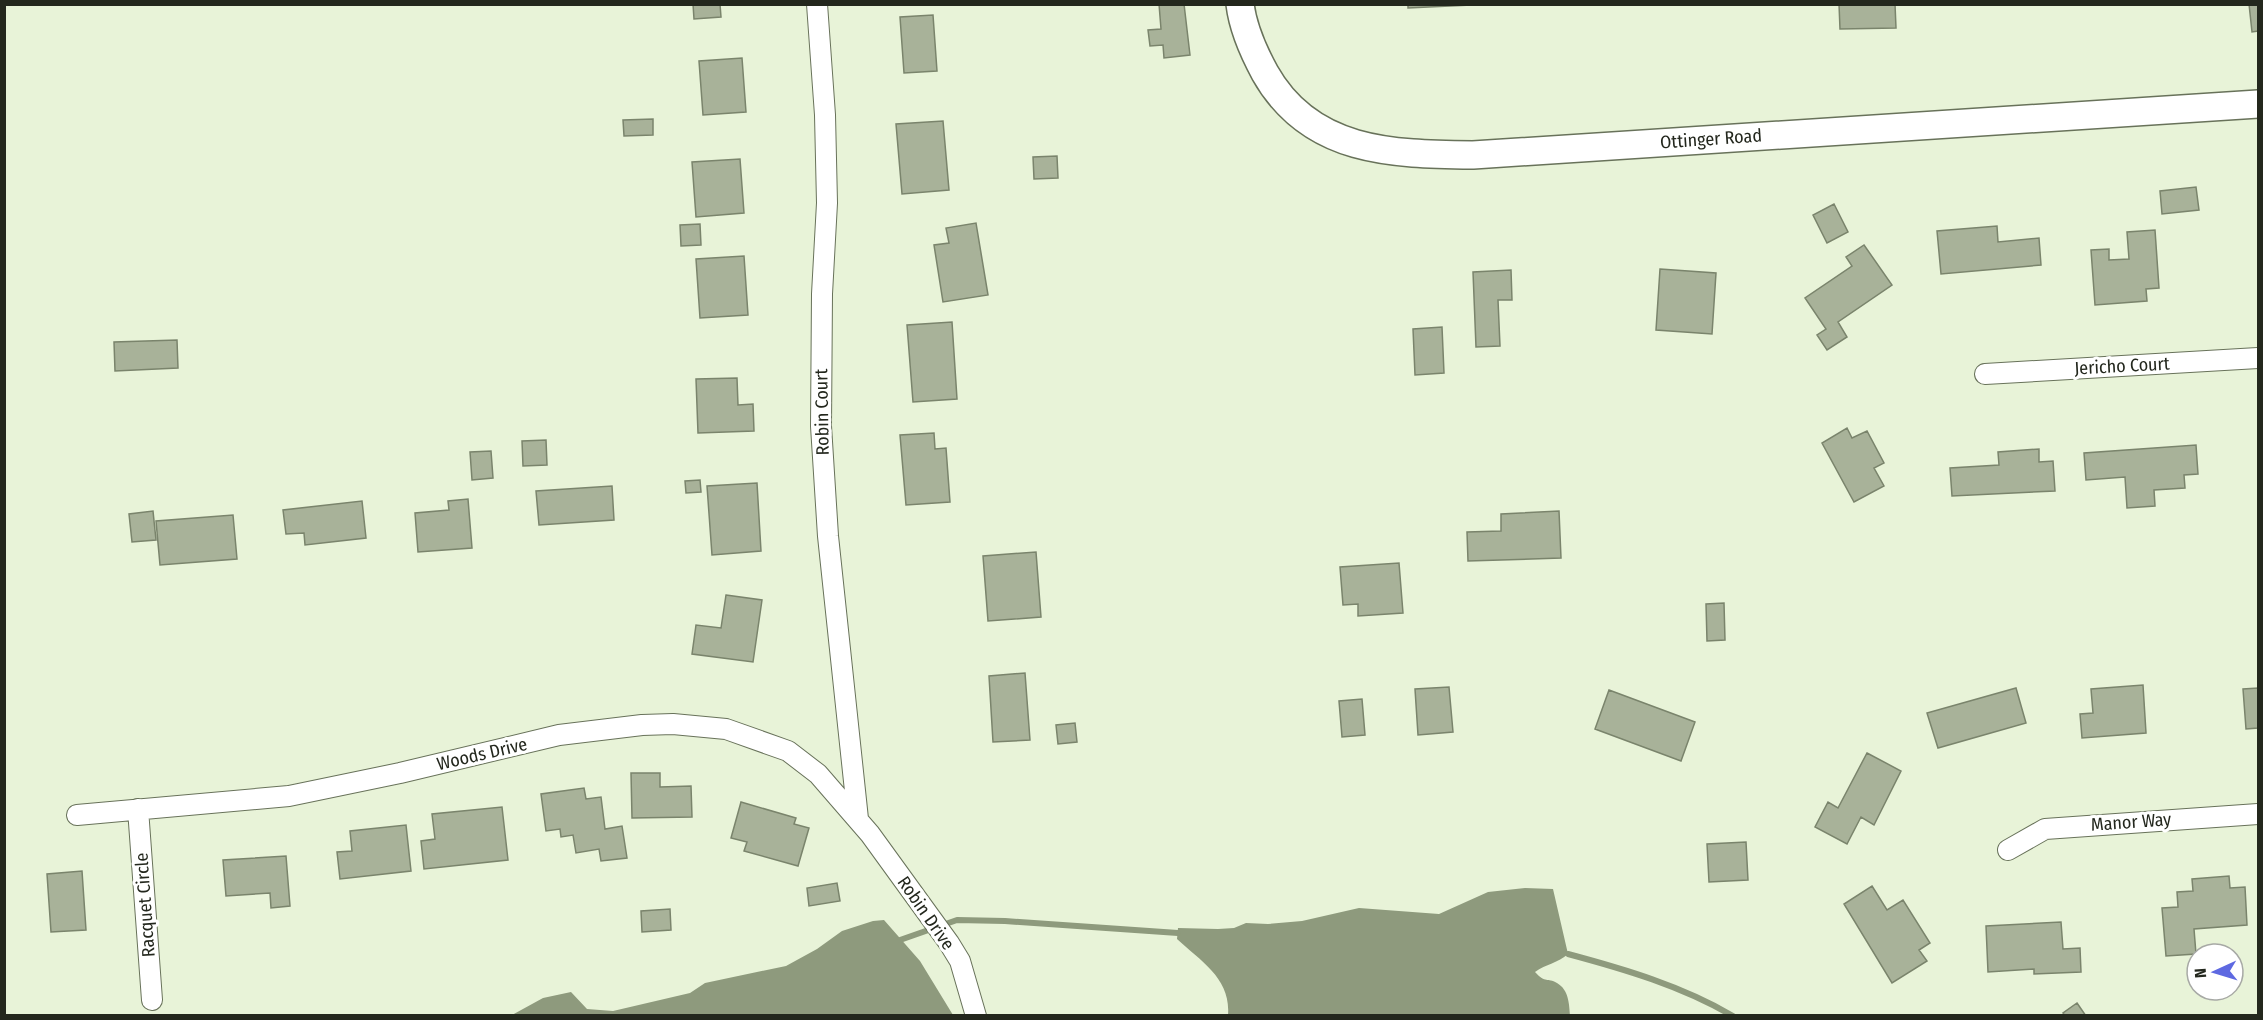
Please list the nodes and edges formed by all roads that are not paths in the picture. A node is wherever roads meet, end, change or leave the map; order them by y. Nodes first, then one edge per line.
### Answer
1 (817, 4) edge
2 (1240, 4) edge
3 (2259, 104) edge
4 (2259, 358) edge
5 (1985, 374) dead end
6 (138, 809) junction
7 (2259, 814) edge
8 (76, 815) dead end
9 (858, 819) junction
10 (2008, 850) dead end
11 (152, 1000) dead end
12 (976, 1016) edge

1 - 9 street, Robin Court
2 - 3 street, Ottinger Road
4 - 5 street, Jericho Court
6 - 8 street, Woods Drive
6 - 9 street, Woods Drive
6 - 11 street, Racquet Circle
7 - 10 street, Manor Way
9 - 12 street, Robin Drive

